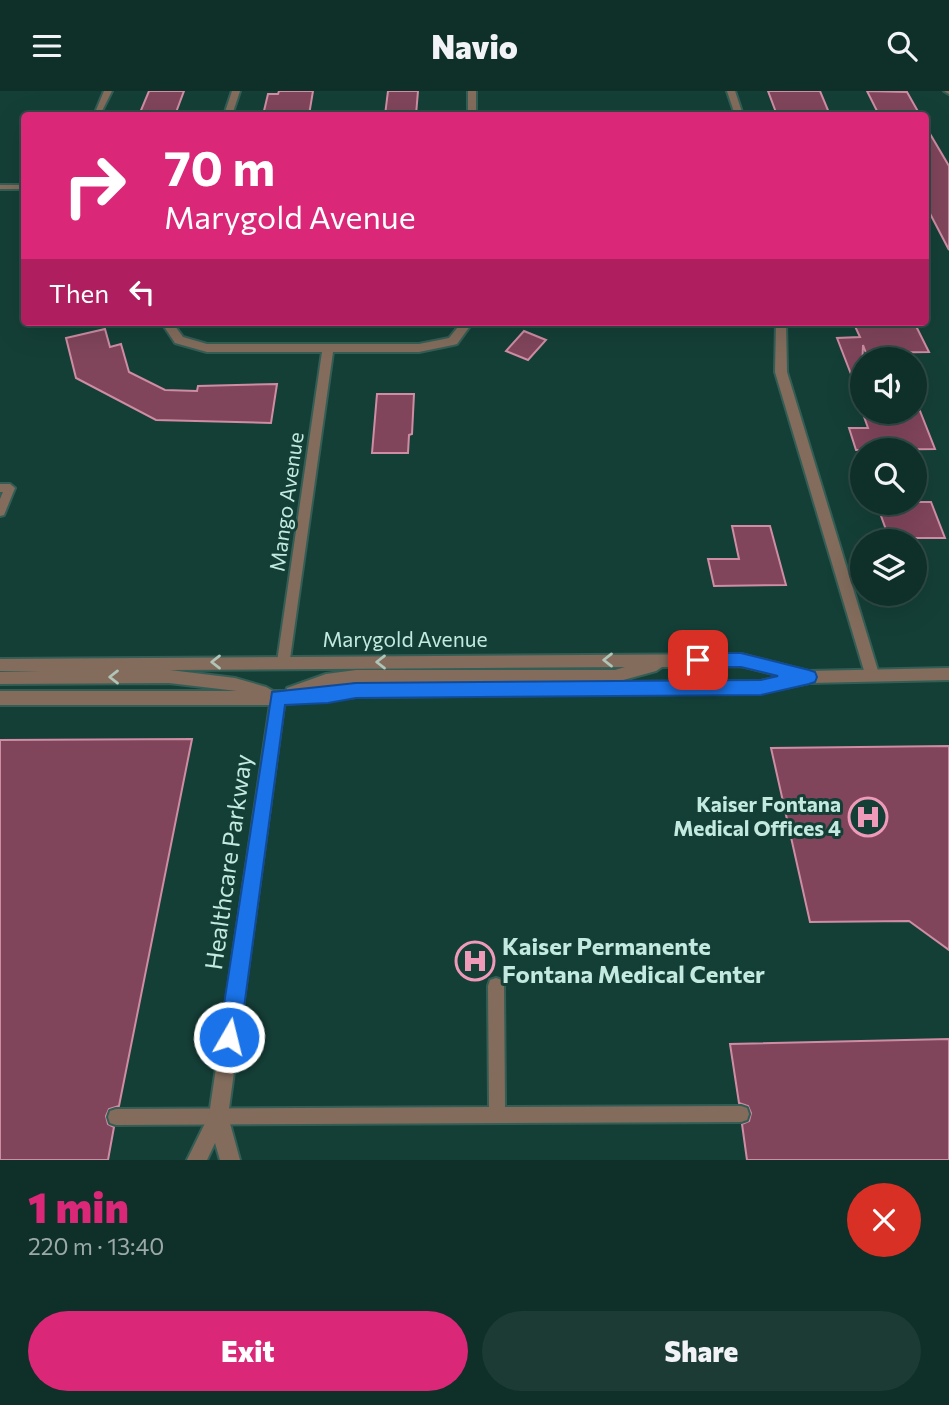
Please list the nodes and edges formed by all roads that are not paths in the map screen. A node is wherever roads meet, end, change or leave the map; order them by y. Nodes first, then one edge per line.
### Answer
1 (108, 91) edge
2 (236, 91) edge
3 (472, 91) edge
4 (731, 91) edge
5 (98, 112) edge
6 (229, 112) edge
7 (472, 112) edge
8 (738, 112) edge
9 (0, 187) edge
10 (21, 187) edge
11 (169, 326) edge
12 (465, 326) edge
13 (780, 326) edge
14 (328, 348) junction
15 (0, 488) edge
16 (0, 512) edge
17 (676, 659) junction
18 (284, 662) junction
19 (0, 665) edge
20 (872, 674) junction
21 (949, 674) edge
22 (809, 677) junction
23 (0, 678) edge
24 (0, 698) edge
25 (278, 698) junction
26 (496, 986) dead end
27 (497, 1114) junction
28 (741, 1114) dead end
29 (218, 1116) junction
30 (116, 1117) dead end
31 (197, 1160) edge
32 (230, 1160) edge

1 - 5 lane
2 - 6 street
3 - 7 street
4 - 8 street
9 - 10 lane
11 - 14 street
12 - 14 street
13 - 20 street
14 - 18 street, Mango Avenue
15 - 16 lane
17 -> 18 street, Marygold Avenue
17 - 22 street, Marygold Avenue
17 - 25 street
18 -> 19 street, Marygold Avenue
20 - 21 street, Marygold Avenue
20 - 22 street, Marygold Avenue
22 - 25 street, Marygold Avenue
25 -> 23 street
24 - 25 street, Marygold Avenue
25 - 29 street, Healthcare Parkway
26 - 27 lane
27 - 28 lane
27 - 29 lane
29 - 30 lane
29 - 31 street, Healthcare Parkway
29 - 32 street, Healthcare Parkway

